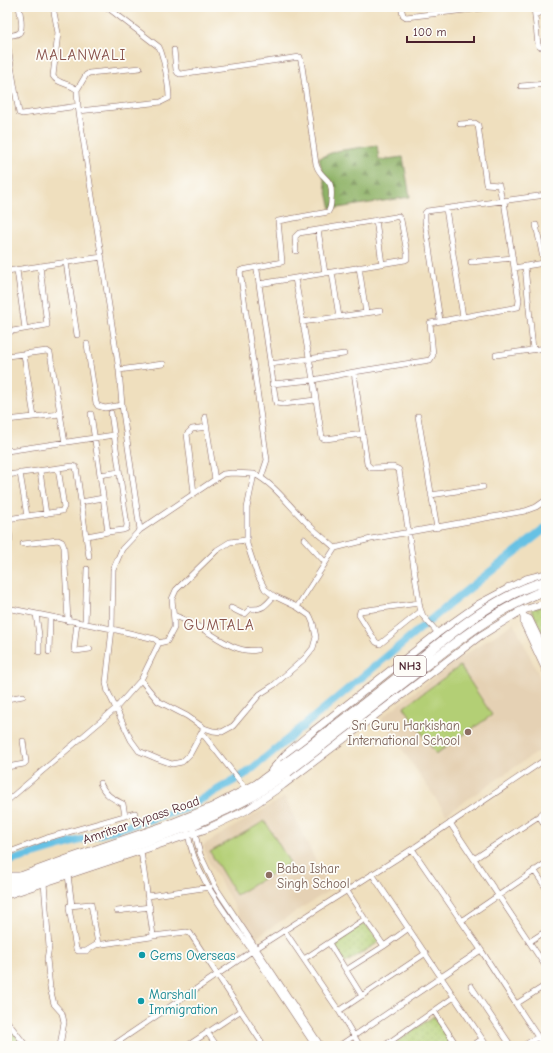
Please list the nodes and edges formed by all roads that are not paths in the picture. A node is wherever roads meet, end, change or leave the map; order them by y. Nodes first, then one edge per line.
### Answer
1 (19, 7) edge
2 (53, 7) edge
3 (107, 7) edge
4 (401, 7) edge
5 (491, 7) edge
6 (534, 7) edge
7 (546, 12) edge
8 (535, 14) junction
9 (7, 37) edge
10 (7, 42) edge
11 (546, 47) edge
12 (174, 50) dead end
13 (140, 68) dead end
14 (546, 84) edge
15 (520, 86) dead end
16 (77, 90) junction
17 (79, 108) junction
18 (460, 124) dead end
19 (546, 195) edge
20 (503, 201) junction
21 (446, 208) junction
22 (376, 220) junction
23 (536, 225) dead end
24 (318, 230) junction
25 (296, 251) dead end
26 (102, 257) junction
27 (513, 258) junction
28 (66, 262) junction
29 (471, 262) dead end
30 (544, 263) junction
31 (382, 264) junction
32 (40, 266) junction
33 (525, 266) junction
34 (359, 267) junction
35 (514, 268) junction
36 (17, 270) junction
37 (257, 270) dead end
38 (7, 272) edge
39 (332, 272) junction
40 (546, 272) edge
41 (325, 273) junction
42 (295, 278) junction
43 (259, 284) junction
44 (380, 311) dead end
45 (7, 313) edge
46 (366, 313) junction
47 (339, 317) junction
48 (463, 317) junction
49 (440, 320) junction
50 (302, 322) junction
51 (25, 329) junction
52 (8, 331) edge
53 (77, 335) dead end
54 (87, 344) dead end
55 (546, 348) edge
56 (533, 350) junction
57 (344, 354) dead end
58 (24, 355) junction
59 (496, 355) dead end
60 (7, 356) edge
61 (308, 359) junction
62 (163, 364) dead end
63 (270, 364) junction
64 (119, 370) junction
65 (354, 372) junction
66 (313, 380) junction
67 (272, 384) junction
68 (316, 400) junction
69 (122, 405) junction
70 (111, 413) dead end
71 (60, 414) junction
72 (91, 414) dead end
73 (418, 416) dead end
74 (34, 417) junction
75 (205, 417) dead end
76 (7, 420) edge
77 (207, 427) junction
78 (362, 434) junction
79 (114, 436) junction
80 (94, 438) junction
81 (65, 443) junction
82 (7, 451) edge
83 (58, 468) junction
84 (40, 471) junction
85 (119, 472) junction
86 (20, 474) junction
87 (254, 474) junction
88 (7, 475) edge
89 (100, 475) junction
90 (261, 478) junction
91 (215, 480) junction
92 (483, 487) dead end
93 (194, 493) junction
94 (432, 495) junction
95 (103, 498) junction
96 (546, 500) edge
97 (81, 502) junction
98 (46, 514) junction
99 (7, 515) edge
100 (27, 516) junction
101 (8, 519) edge
102 (437, 528) junction
103 (140, 530) junction
104 (108, 532) junction
105 (410, 533) junction
106 (86, 536) junction
107 (304, 539) dead end
108 (10, 540) dead end
109 (246, 540) junction
110 (23, 544) dead end
111 (335, 548) junction
112 (89, 558) dead end
113 (325, 562) junction
114 (87, 569) dead end
115 (546, 574) edge
116 (546, 581) edge
117 (509, 588) junction
118 (546, 590) edge
119 (274, 596) junction
120 (546, 602) edge
121 (419, 603) junction
122 (297, 606) junction
123 (7, 608) edge
124 (231, 608) dead end
125 (36, 614) junction
126 (422, 614) junction
127 (523, 614) junction
128 (174, 616) junction
129 (50, 617) junction
130 (68, 621) junction
131 (77, 622) junction
132 (85, 624) junction
133 (112, 629) junction
134 (438, 633) junction
135 (159, 643) junction
136 (90, 649) dead end
137 (257, 650) dead end
138 (39, 652) dead end
139 (49, 652) dead end
140 (546, 654) edge
141 (546, 670) edge
142 (142, 680) junction
143 (23, 696) dead end
144 (7, 699) edge
145 (115, 710) junction
146 (203, 730) junction
147 (23, 740) dead end
148 (546, 759) edge
149 (7, 766) edge
150 (285, 768) junction
151 (267, 782) junction
152 (100, 783) dead end
153 (244, 787) junction
154 (7, 801) edge
155 (546, 810) edge
156 (135, 813) dead end
157 (125, 816) junction
158 (539, 816) junction
159 (450, 823) junction
160 (190, 826) junction
161 (546, 827) edge
162 (412, 848) junction
163 (141, 851) junction
164 (7, 853) edge
165 (474, 859) junction
166 (546, 863) edge
167 (534, 870) junction
168 (372, 874) junction
169 (68, 875) junction
170 (7, 876) edge
171 (28, 882) junction
172 (44, 883) junction
173 (9, 886) edge
174 (215, 886) junction
175 (209, 888) junction
176 (546, 888) edge
177 (347, 891) junction
178 (7, 895) edge
179 (497, 895) junction
180 (148, 896) junction
181 (72, 906) junction
182 (150, 907) junction
183 (117, 911) dead end
184 (365, 919) junction
185 (461, 920) junction
186 (409, 928) junction
187 (284, 930) junction
188 (546, 931) edge
189 (152, 936) junction
190 (529, 942) junction
191 (329, 943) junction
192 (98, 944) junction
193 (384, 946) junction
194 (255, 949) junction
195 (481, 950) junction
196 (426, 953) junction
197 (304, 959) junction
198 (546, 967) edge
199 (346, 970) junction
200 (218, 976) junction
201 (442, 977) junction
202 (546, 985) edge
203 (471, 986) dead end
204 (362, 996) junction
205 (454, 997) junction
206 (516, 1004) junction
207 (240, 1010) junction
208 (339, 1011) junction
209 (434, 1011) junction
210 (7, 1021) edge
211 (207, 1032) junction
212 (354, 1036) junction
213 (538, 1037) junction
214 (482, 1039) junction
215 (387, 1045) edge
216 (26, 1046) edge
217 (60, 1046) edge
218 (113, 1046) edge
219 (187, 1046) edge
220 (216, 1046) edge
221 (264, 1046) edge
222 (315, 1046) edge
223 (322, 1046) edge
224 (339, 1046) edge
225 (360, 1046) edge
226 (457, 1046) edge
227 (472, 1046) edge
228 (487, 1046) edge
229 (511, 1046) edge
230 (523, 1046) edge
231 (544, 1046) edge

1 - 9 street
2 - 16 street
3 - 17 street
4 - 5 street
6 - 8 street
7 - 8 street
8 - 11 street
10 - 17 street
12 - 90 street
13 - 16 street
14 - 15 street
16 - 17 street
17 - 26 street
18 - 20 street
19 - 20 street
20 - 21 street
20 - 27 street
21 - 48 street
21 - 49 street
22 - 24 street
22 - 31 street
22 - 31 street
23 - 30 street
24 - 25 street
24 - 41 street
26 - 28 street
26 - 64 street
27 - 29 street
27 - 35 street
28 - 32 street
28 - 53 street
30 - 33 street
30 - 40 street
31 - 34 street
32 - 36 street
32 - 51 street
33 - 35 street
33 - 56 street
34 - 39 street
34 - 46 street
35 - 48 street
36 - 38 street
36 - 51 street
37 - 43 street
39 - 41 street
39 - 47 street
41 - 42 street
42 - 43 street
42 - 50 street
43 - 63 street
44 - 46 street
45 - 52 street
46 - 47 street
47 - 50 street
48 - 49 street
49 - 65 street
50 - 61 street
51 - 52 street
54 - 69 street
55 - 56 street
56 - 59 street
57 - 61 street
58 - 60 street
58 - 71 street
58 - 74 street
61 - 63 street
61 - 66 street
62 - 64 street
63 - 67 street
64 - 69 street
65 - 66 street
65 - 78 street
66 - 67 street
66 - 68 street
67 - 68 street
68 - 78 street
69 - 103 street
70 - 79 street
71 - 74 street
71 - 81 street
72 - 80 street
73 - 94 street
74 - 76 street
75 - 77 street
77 - 91 street
77 - 93 street
78 - 105 street
79 - 80 street
79 - 85 street
80 - 81 street
80 - 89 street
81 - 82 street
83 - 84 street
83 - 97 street
83 - 98 street
84 - 86 street
84 - 98 street
85 - 89 street
85 - 104 street
86 - 88 street
86 - 100 street
87 - 90 street
87 - 91 street
87 - 109 street
89 - 95 street
90 - 111 street
91 - 93 street
92 - 94 street
93 - 103 street
94 - 102 street
95 - 97 street
95 - 104 street
96 - 102 street
97 - 106 street
98 - 100 street
99 - 101 street
100 - 101 street
101 - 108 street
102 - 105 street
103 - 133 street
104 - 106 street
105 - 111 street
105 - 121 street
106 - 112 street
107 - 113 street
109 - 119 street
109 - 128 street
110 - 130 street
111 - 113 street
113 - 122 street
114 - 132 street
115 - 117 street
116 - 150 highway, NH3, bridge
117 - 127 highway
117 - 134 street
118 - 150 highway, NH3, bridge
119 - 122 street
119 - 124 street
120 - 127 street
121 - 126 street
121 - 126 street
122 - 146 street
123 - 125 street
125 - 129 street
125 - 138 street
126 - 134 street
127 - 140 street
127 - 141 street
127 - 160 street
128 - 135 street
128 - 137 street
129 - 130 street
129 - 139 street
130 - 131 street
131 - 132 street
131 - 136 street
132 - 133 street
133 - 135 street
133 - 145 street
134 - 151 street
135 - 142 street
142 - 145 street
142 - 146 street
143 - 144 street
145 - 146 street
145 - 154 street
146 - 153 street
147 - 149 street
148 - 159 street
150 - 151 highway, NH3
151 - 153 highway, Amritsar Bypass Road / NH3
151 - 160 highway, Amritsar Bypass Road / NH3
152 - 157 street
153 - 160 highway, Amritsar Bypass Road / NH3
155 - 158 street
156 - 157 street
157 - 164 street
158 - 161 street
158 - 165 street
159 - 162 street
159 - 165 street
160 - 163 street
160 - 171 highway, Amritsar Bypass Road / NH3
160 - 174 street
160 - 175 street
162 - 168 street
162 - 185 street
163 - 169 street
163 - 180 street
165 - 179 street
166 - 167 street
167 - 176 street
167 - 179 street
168 - 177 street
168 - 186 street
169 - 172 street
169 - 181 street
170 - 171 street
171 - 172 street
171 - 173 highway, NH3
171 - 178 street
172 - 217 street
174 - 175 street
174 - 194 street
175 - 180 street
175 - 194 street
177 - 184 street
177 - 187 street
179 - 185 street
179 - 190 street
180 - 182 street
181 - 192 street
181 - 192 street
182 - 183 street
182 - 189 street
184 - 191 street
184 - 193 street
185 - 195 street
186 - 193 street
186 - 196 street
187 - 194 street
187 - 197 street
188 - 190 street
189 - 192 street
189 - 200 street
190 - 198 street
191 - 197 street
191 - 199 street
193 - 199 street
194 - 200 street
194 - 222 street
194 - 223 street
195 - 201 street
195 - 206 street
196 - 201 street
196 - 204 street
197 - 208 street
199 - 204 street
200 - 207 street
200 - 218 street
201 - 205 street
201 - 212 street
202 - 206 street
203 - 229 street
204 - 208 street
205 - 209 street
205 - 214 street
206 - 213 street
207 - 211 street
207 - 221 street
208 - 212 street
209 - 215 street
209 - 226 street
210 - 216 street
211 - 219 street
211 - 220 street
212 - 224 street
212 - 225 street
213 - 230 street
213 - 231 street
214 - 227 street
214 - 228 street

